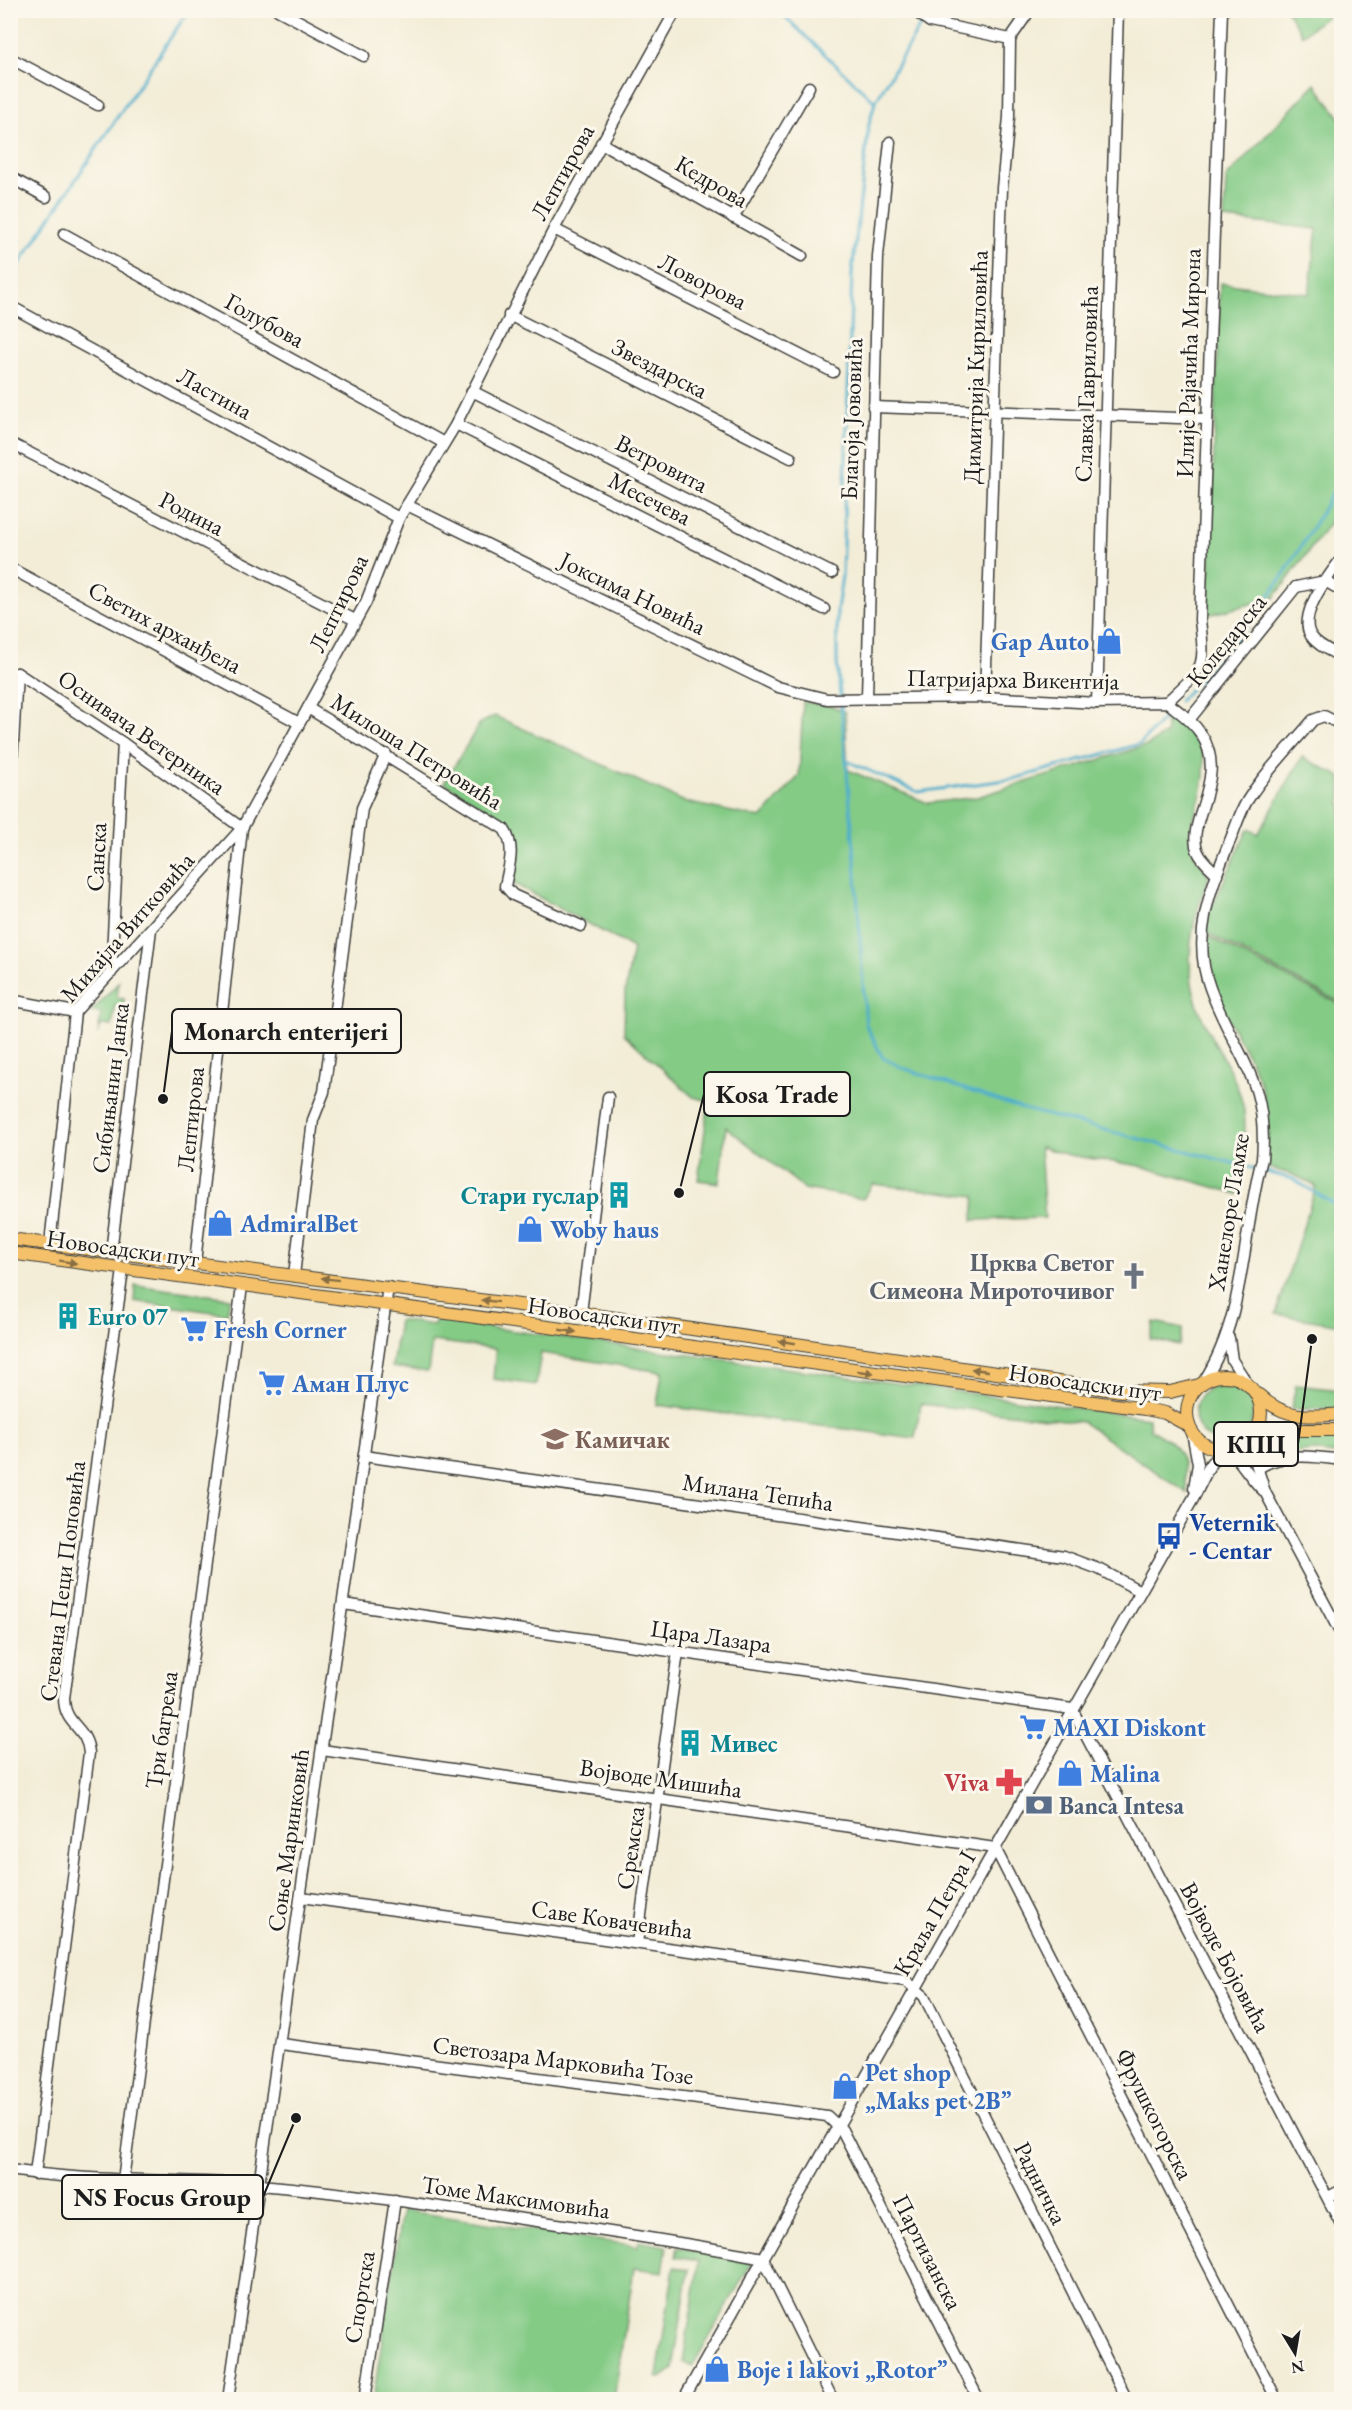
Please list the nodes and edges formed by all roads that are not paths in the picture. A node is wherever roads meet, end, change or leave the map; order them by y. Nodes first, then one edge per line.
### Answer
1 (278, 10) edge
2 (676, 10) edge
3 (1030, 10) edge
4 (1118, 10) edge
5 (1222, 10) edge
6 (915, 12) edge
7 (1010, 39) junction
8 (364, 56) dead end
9 (10, 58) edge
10 (809, 87) dead end
11 (98, 105) dead end
12 (890, 142) dead end
13 (602, 143) junction
14 (10, 177) edge
15 (46, 197) dead end
16 (733, 218) junction
17 (554, 229) junction
18 (64, 234) dead end
19 (802, 256) dead end
20 (10, 306) edge
21 (509, 315) junction
22 (833, 372) dead end
23 (472, 391) junction
24 (873, 407) junction
25 (994, 411) junction
26 (1106, 415) junction
27 (1207, 419) junction
28 (456, 424) junction
29 (10, 443) edge
30 (444, 443) junction
31 (791, 458) dead end
32 (407, 505) junction
33 (399, 518) junction
34 (1341, 558) edge
35 (10, 568) edge
36 (832, 573) dead end
37 (1324, 582) junction
38 (1296, 587) junction
39 (1341, 591) edge
40 (1315, 600) junction
41 (824, 609) dead end
42 (355, 620) junction
43 (1341, 657) edge
44 (984, 697) junction
45 (841, 698) joint
46 (867, 698) junction
47 (1167, 702) junction
48 (1097, 703) junction
49 (308, 708) junction
50 (1189, 720) junction
51 (299, 723) junction
52 (1341, 724) edge
53 (123, 742) junction
54 (386, 754) junction
55 (10, 798) edge
56 (242, 828) junction
57 (1217, 874) junction
58 (581, 926) dead end
59 (151, 929) junction
60 (111, 973) junction
61 (10, 1000) edge
62 (75, 1011) junction
63 (608, 1097) dead end
64 (10, 1239) edge
65 (50, 1244) junction
66 (111, 1251) junction
67 (10, 1253) edge
68 (195, 1263) junction
69 (123, 1270) junction
70 (294, 1275) junction
71 (242, 1286) junction
72 (388, 1287) junction
73 (385, 1306) junction
74 (581, 1313) junction
75 (1230, 1326) junction
76 (1202, 1383) junction
77 (1247, 1383) junction
78 (1256, 1392) junction
79 (1341, 1414) edge
80 (1191, 1429) junction
81 (1341, 1430) edge
82 (1252, 1438) junction
83 (1227, 1450) junction
84 (364, 1456) junction
85 (1341, 1460) edge
86 (1258, 1468) junction
87 (1265, 1491) junction
88 (1193, 1499) junction
89 (1140, 1591) junction
90 (343, 1604) junction
91 (1341, 1636) edge
92 (678, 1652) junction
93 (1072, 1709) junction
94 (322, 1750) junction
95 (658, 1799) junction
96 (995, 1848) junction
97 (302, 1897) junction
98 (637, 1943) junction
99 (915, 1986) junction
100 (280, 2044) junction
101 (838, 2124) junction
102 (10, 2170) edge
103 (35, 2174) junction
104 (123, 2180) junction
105 (261, 2185) junction
106 (1341, 2190) edge
107 (1328, 2197) junction
108 (395, 2200) junction
109 (1341, 2226) edge
110 (763, 2258) junction
111 (1275, 2399) edge
112 (228, 2400) edge
113 (365, 2400) edge
114 (683, 2400) edge
115 (833, 2400) edge
116 (979, 2400) edge
117 (1127, 2400) edge

1 - 8 street
2 - 13 street, Лептирова
3 - 7 street
4 - 26 street, Славка Гавриловића
5 - 27 street, Илије Рајачића Мирона
6 - 7 street
7 - 25 street, Димитрија Кириловића
9 - 11 street
10 - 16 street
12 - 24 street, Благоја Јововића
13 - 16 street, Кедрова
13 - 17 street, Лептирова
14 - 15 street
16 - 19 street, Кедрова
17 - 21 street, Лептирова
17 - 22 street, Ловорова
18 - 30 street, Голубова
20 - 33 street, Ластина
21 - 23 street, Лептирова
21 - 31 street, Звездарска
23 - 28 street, Лептирова
23 - 36 street, Ветровита
24 - 25 street
24 - 46 street, Благоја Јововића
25 - 26 street
25 - 44 street, Димитрија Кириловића
26 - 27 street
26 - 48 street, Славка Гавриловића
27 - 47 street, Илије Рајачића Мирона
28 - 30 street, Лептирова
28 - 41 street, Месечева
29 - 42 street, Родина
30 - 32 street, Лептирова
32 - 33 street, Лептирова
32 - 45 street, Јоксима Новића
33 - 42 street, Лептирова
34 - 37 street
35 - 51 street, Светих арханђела
37 - 38 street
37 - 39 street
37 - 40 street
38 - 40 street
38 - 50 street, Коледарска
40 - 43 street
42 - 49 street, Лептирова
44 - 46 street, Патријарха Викентија
44 - 48 street, Патријарха Викентија
45 - 46 street, Патријарха Викентија
47 - 48 street, Патријарха Викентија
47 - 50 street
49 - 51 street, Лептирова
49 - 54 street, Милоша Петровића
50 - 57 street
51 - 56 street, Лептирова
52 - 57 street, Ханелоре Ламхе
53 - 55 street, Оснивача Ветерника
53 - 56 street, Оснивача Ветерника
53 - 60 street, Санска
54 - 58 street, Милоша Петровића
54 - 70 street
56 - 59 street, Михајла Витковића
56 - 68 street, Лептирова
57 - 75 street, Ханелоре Ламхе
59 - 60 street, Михајла Витковића
59 - 66 street, Сибињанин Јанка
60 - 62 street, Михајла Витковића
61 - 62 street
62 - 65 street, Михајла Витковића
63 - 74 street, Новосадски пут
64 - 65 main road, Новосадски пут
65 - 66 main road, Новосадски пут
66 - 68 main road, Новосадски пут
67 -> 69 main road, Новосадски пут
68 - 70 main road, Новосадски пут
69 - 71 main road, Новосадски пут
69 - 103 street, Стевана Пеци Поповића
72 -> 70 main road, Новосадски пут
71 - 73 main road, Новосадски пут
71 - 104 street, Три багрема
72 - 73 street, Соње Маринковић
74 -> 72 main road, Новосадски пут
73 -> 80 main road, Новосадски пут
73 - 84 street, Соње Маринковић
76 -> 74 main road, Новосадски пут
75 - 76 street, Ханелоре Ламхе
75 - 77 street, Ханелоре Ламхе
76 - 77 main road
76 - 80 main road
77 - 78 main road
78 - 79 main road
78 - 82 main road
80 - 83 main road
80 - 88 street
81 - 82 main road
82 - 83 main road
82 - 86 street
83 - 87 street
83 - 88 street, Краља Петра I
84 - 89 street, Милана Тепића
84 - 90 street, Соње Маринковић
85 - 86 street
86 - 87 street
87 - 91 street
88 - 89 street, Краља Петра I
89 - 93 street, Краља Петра I
90 - 92 street, Цара Лазара
90 - 94 street, Соње Маринковић
92 - 93 street, Цара Лазара
92 - 95 street, Сремска
93 - 96 street, Краља Петра I
93 - 107 street, Војводе Бојовића
94 - 95 street, Војводе Мишића
94 - 97 street, Соње Маринковић
95 - 96 street, Војводе Мишића
95 - 98 street, Сремска
96 - 99 street, Краља Петра I
96 - 111 street, Фрушкогорска
97 - 98 street, Саве Ковачевића
97 - 100 street, Соње Маринковић
98 - 99 street, Саве Ковачевића
99 - 101 street, Краља Петра I
99 - 117 street, Радничка
100 - 101 street, Светозара Марковића Тозе
100 - 105 street, Соње Маринковић
101 - 110 street, Краља Петра I
101 - 116 street, Партизанска
102 - 103 street, Томе Максимовића
103 - 104 street, Томе Максимовића
104 - 105 street, Томе Максимовића
105 - 108 street, Томе Максимовића
105 - 112 street, Соње Маринковић
106 - 107 street
107 - 109 street, Војводе Бојовића
108 - 110 street, Томе Максимовића
108 - 113 street, Спортска
110 - 114 street, Краља Петра I
110 - 115 street

